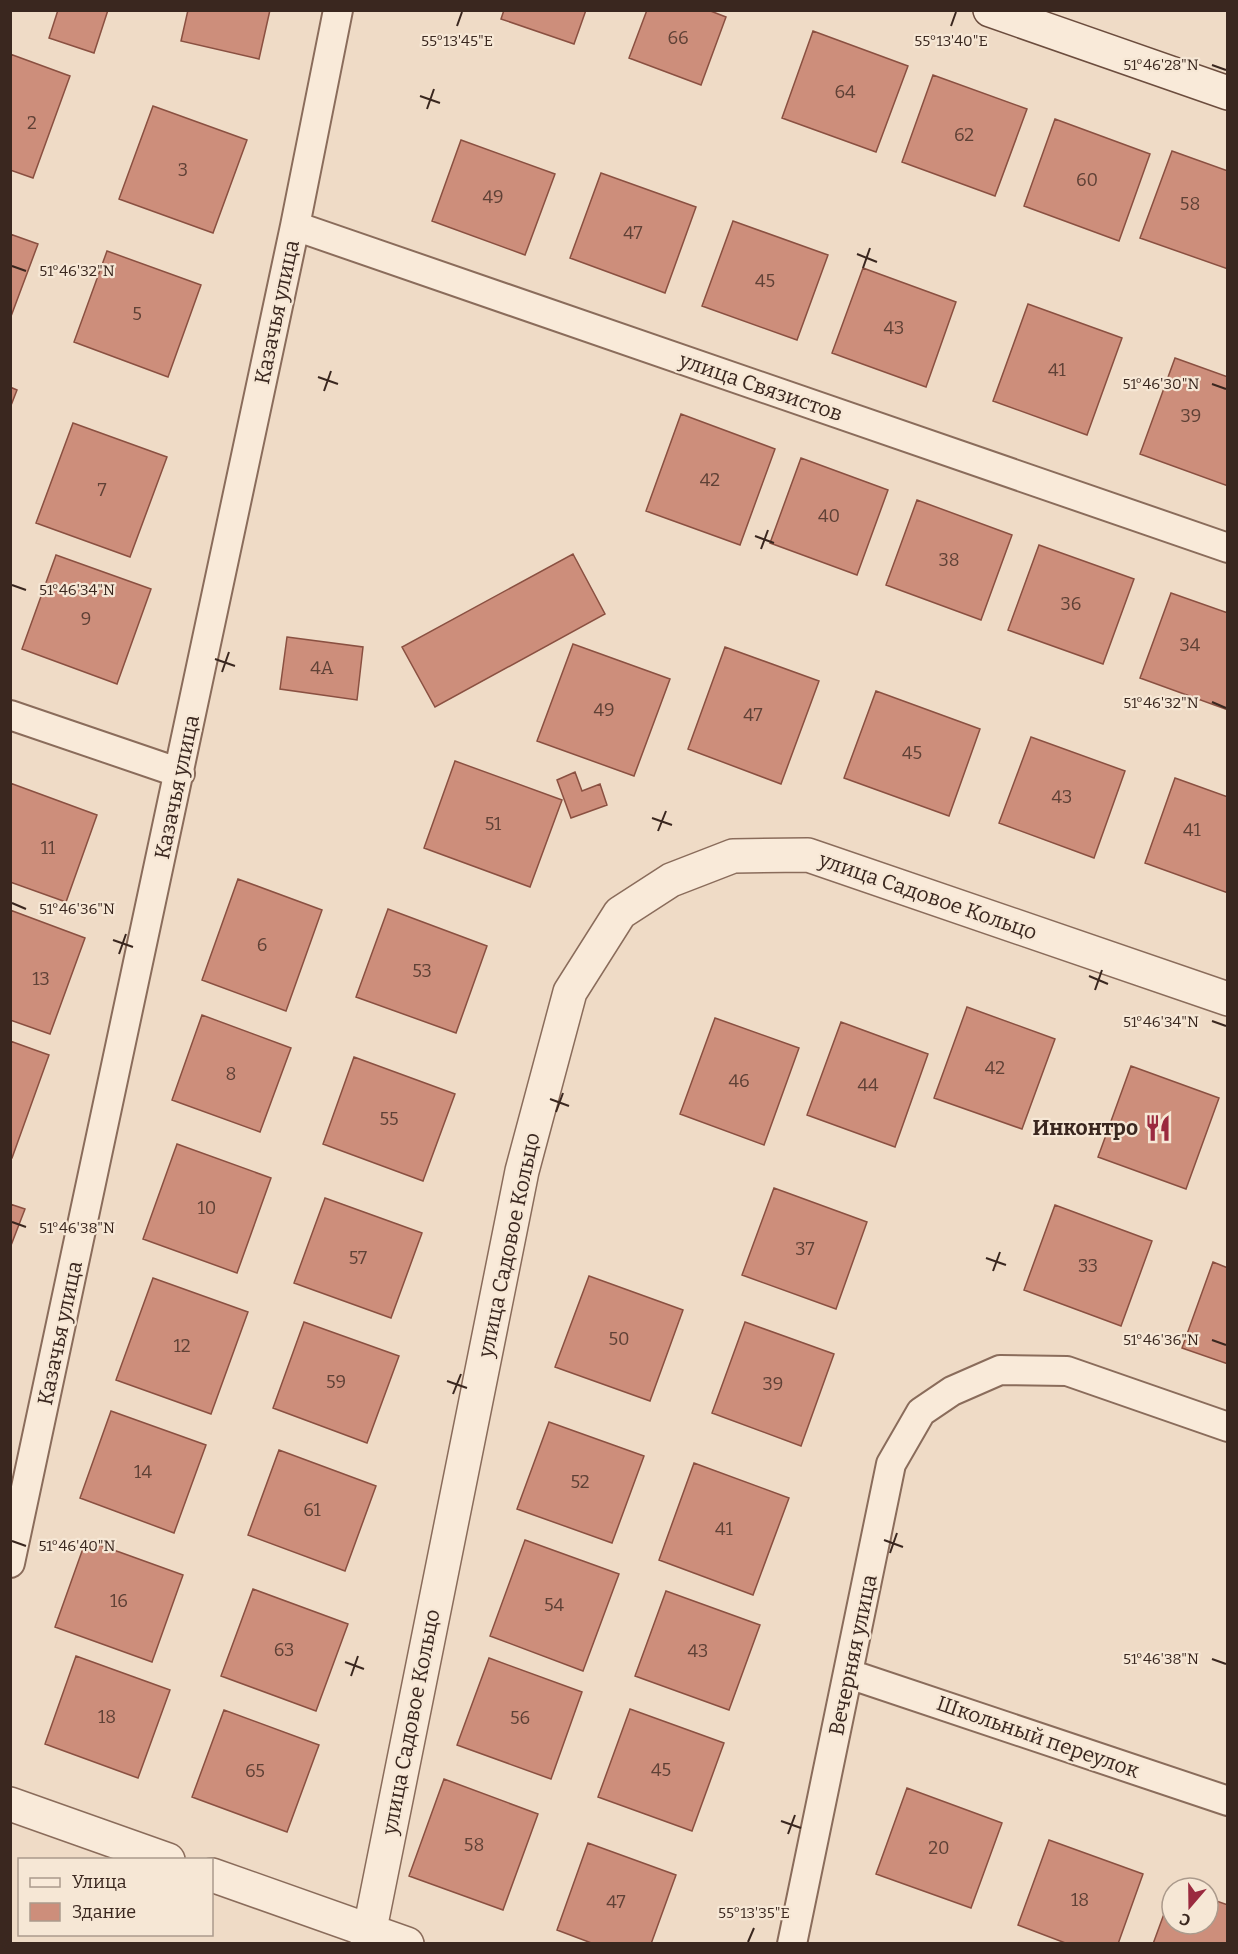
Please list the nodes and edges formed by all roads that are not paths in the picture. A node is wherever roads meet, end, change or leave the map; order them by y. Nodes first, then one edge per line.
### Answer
1 (338, 10) edge
2 (990, 10) edge
3 (1227, 93) edge
4 (296, 226) junction
5 (1227, 548) edge
6 (10, 715) edge
7 (180, 773) junction
8 (1227, 999) edge
9 (1227, 1427) edge
10 (10, 1563) edge
11 (849, 1674) junction
12 (1227, 1801) edge
13 (10, 1804) edge
14 (162, 1858) edge
15 (213, 1875) edge
16 (368, 1937) edge
17 (407, 1944) edge
18 (792, 1944) edge

1 - 4 street, Казачья улица
2 - 3 street
4 - 5 street, улица Связистов
4 - 7 street, Казачья улица
6 - 7 street
7 - 10 street, Казачья улица
8 - 16 street, улица Садовое Кольцо
9 - 11 street, Вечерняя улица
11 - 12 street, Школьный переулок
11 - 18 street, Вечерняя улица
13 - 14 street
15 - 16 street
16 - 17 street

